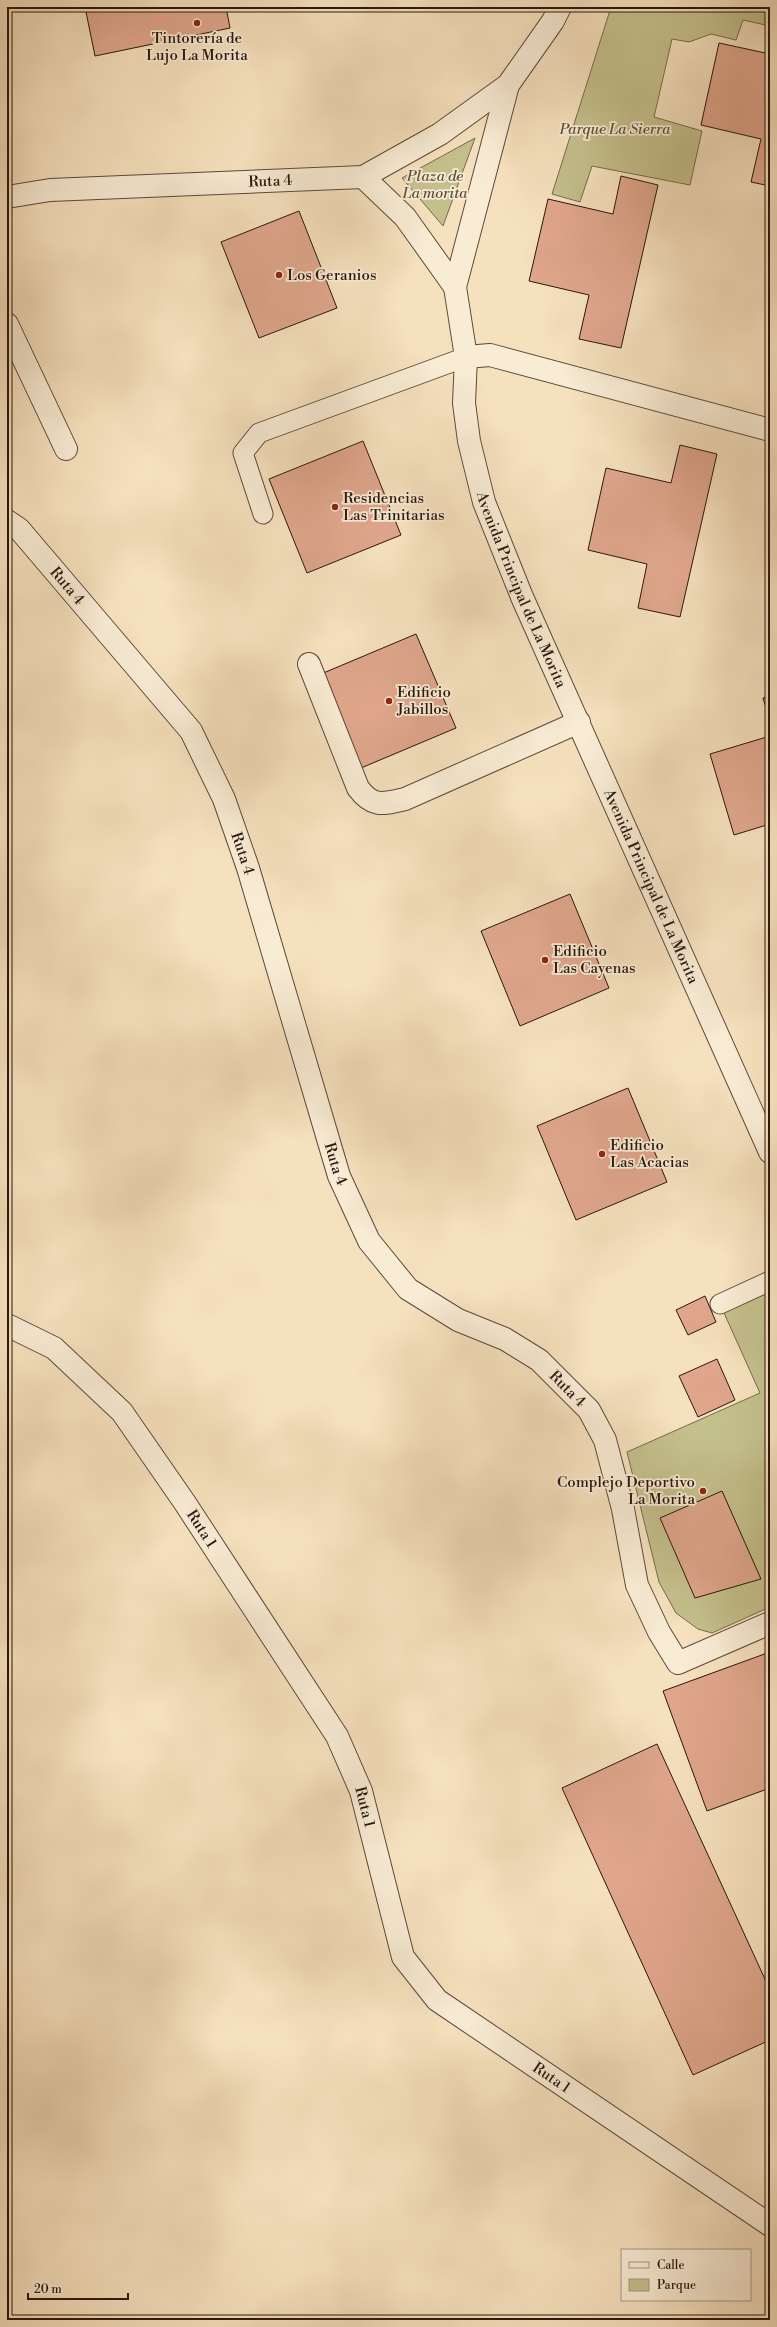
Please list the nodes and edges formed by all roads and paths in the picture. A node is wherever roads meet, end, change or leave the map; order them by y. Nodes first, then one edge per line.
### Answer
1 (560, 7) edge
2 (508, 85) junction
3 (363, 177) junction
4 (7, 197) edge
5 (455, 287) junction
6 (7, 324) edge
7 (466, 357) junction
8 (770, 430) edge
9 (66, 449) dead end
10 (263, 514) dead end
11 (7, 521) edge
12 (309, 664) dead end
13 (578, 722) junction
14 (770, 1152) edge
15 (770, 1282) edge
16 (720, 1304) dead end
17 (7, 1325) edge
18 (770, 1623) edge
19 (770, 2225) edge

1 - 2 street, Avenida Principal de La Morita
2 - 3 street, Ruta 4
2 - 5 street, Avenida Principal de La Morita
3 - 4 street, Ruta 4
3 - 5 street
5 - 7 street, Avenida Principal de La Morita
6 - 9 street
7 - 8 street
7 - 10 lane
7 - 13 street, Avenida Principal de La Morita
11 - 18 street, Ruta 4
12 - 13 street
13 - 14 street, Avenida Principal de La Morita
15 - 16 lane
17 - 19 street, Ruta 1

